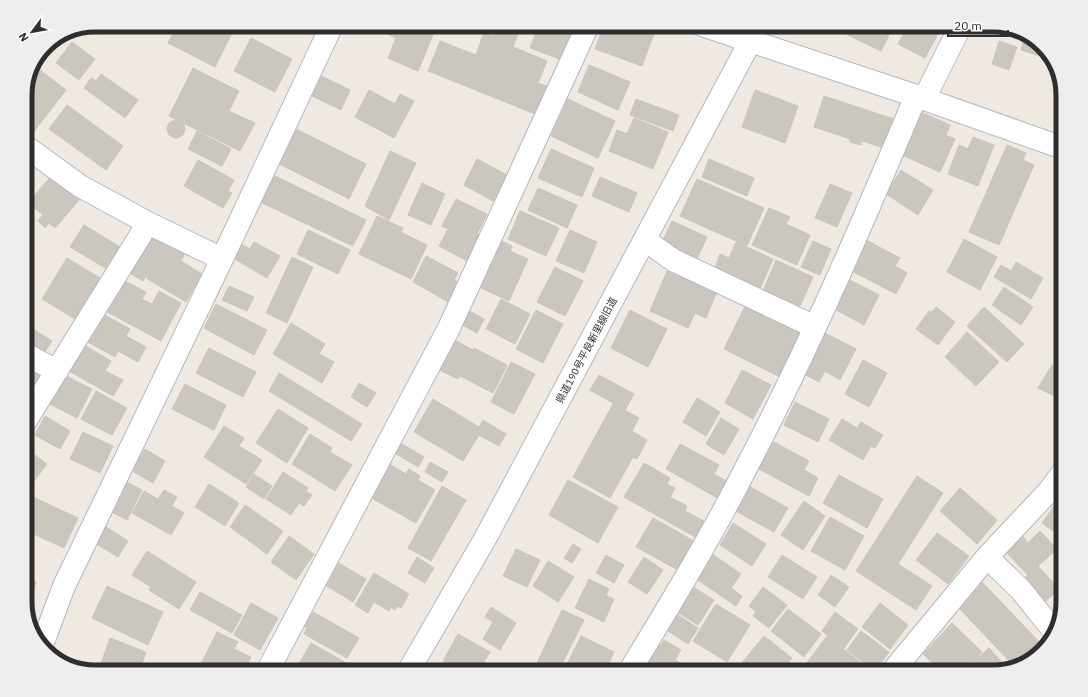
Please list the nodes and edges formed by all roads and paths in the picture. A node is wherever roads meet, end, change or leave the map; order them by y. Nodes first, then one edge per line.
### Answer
1 (329, 32) edge
2 (585, 32) edge
3 (754, 32) edge
4 (958, 32) edge
5 (920, 97) junction
6 (1056, 146) edge
7 (32, 151) edge
8 (148, 223) junction
9 (646, 240) junction
10 (222, 259) junction
11 (815, 328) junction
12 (32, 358) edge
13 (57, 371) junction
14 (32, 411) edge
15 (1056, 482) edge
16 (987, 557) junction
17 (1051, 627) edge
18 (44, 639) edge
19 (271, 665) edge
20 (412, 665) edge
21 (633, 665) edge
22 (898, 665) edge

1 - 10 street
2 - 19 street
3 - 5 street
3 - 9 street, 県道190号平良新里線旧道
4 - 5 street
5 - 6 street
5 - 11 street
7 - 8 street
8 - 10 street
8 - 13 street
9 - 11 street
9 - 20 street, 県道190号平良新里線旧道
10 - 18 street
11 - 21 street
12 - 13 street
13 - 14 street
15 - 16 street
16 - 17 street
16 - 22 street

